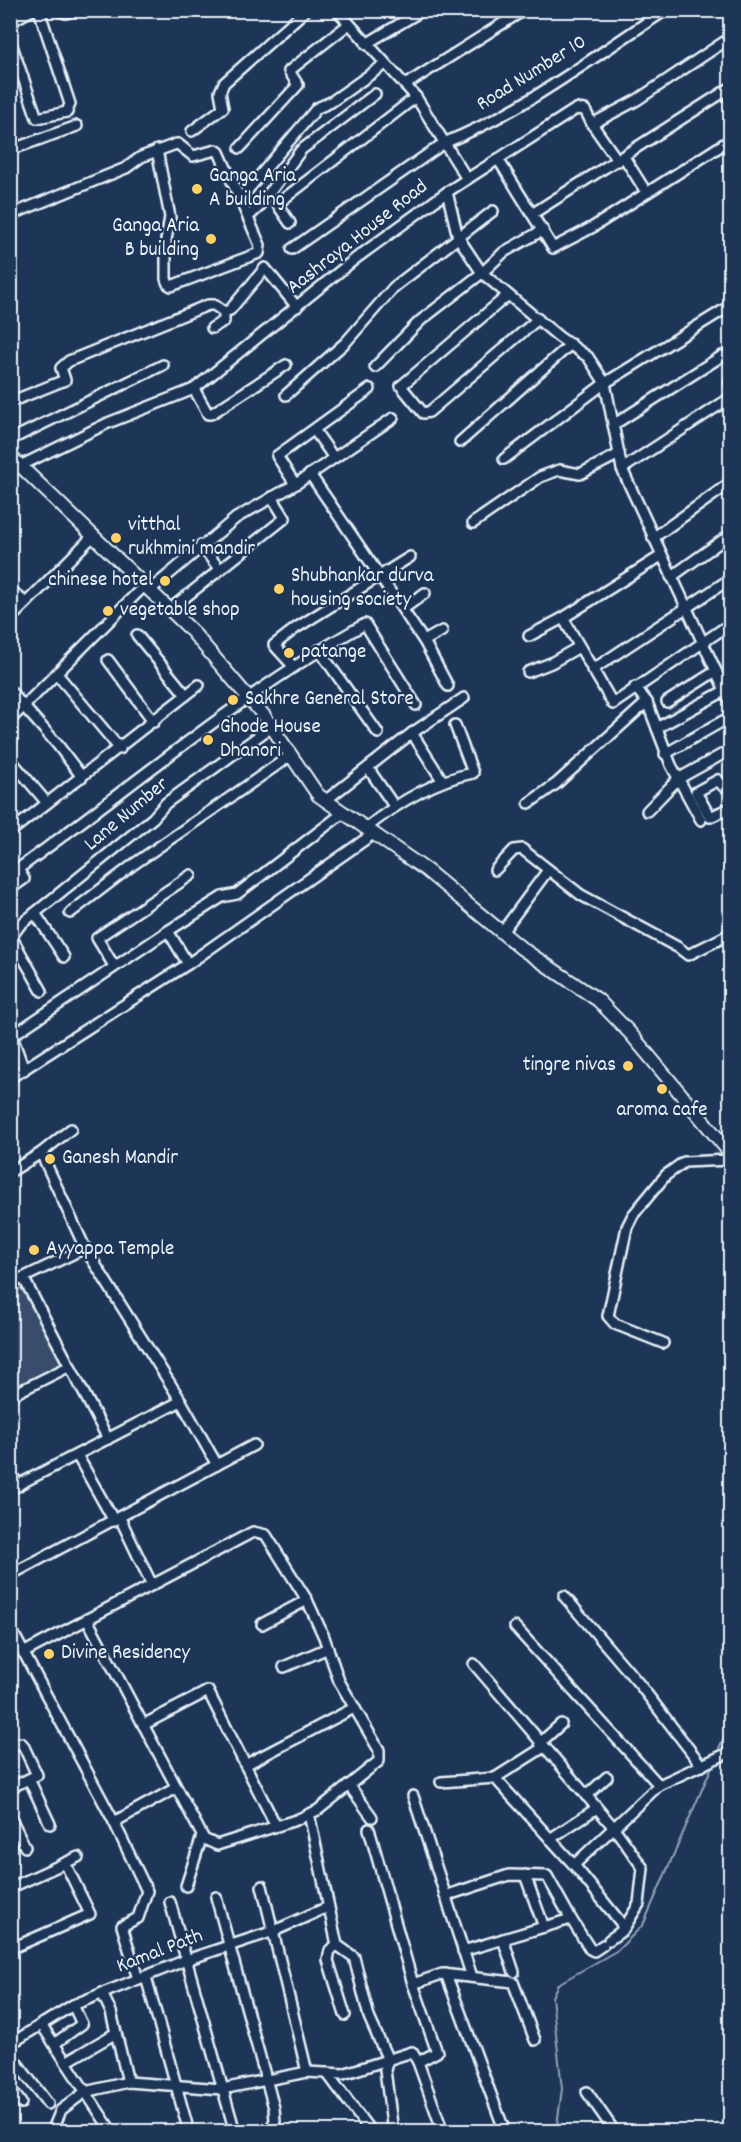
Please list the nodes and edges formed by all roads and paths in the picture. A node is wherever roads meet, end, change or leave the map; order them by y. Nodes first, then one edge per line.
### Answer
1 (32, 10) edge
2 (39, 10) edge
3 (56, 10) edge
4 (75, 10) edge
5 (306, 10) edge
6 (423, 10) edge
7 (524, 10) edge
8 (666, 10) edge
9 (340, 11) edge
10 (349, 24) junction
11 (10, 27) edge
12 (730, 38) edge
13 (10, 40) edge
14 (366, 44) junction
15 (385, 64) junction
16 (405, 86) junction
17 (730, 88) edge
18 (375, 94) dead end
19 (416, 97) junction
20 (327, 104) junction
21 (339, 119) junction
22 (592, 124) junction
23 (76, 126) dead end
24 (192, 130) dead end
25 (730, 140) edge
26 (444, 143) junction
27 (240, 148) dead end
28 (10, 150) edge
29 (157, 150) junction
30 (498, 159) junction
31 (621, 159) junction
32 (467, 178) junction
33 (447, 192) junction
34 (646, 192) junction
35 (240, 199) junction
36 (493, 211) dead end
37 (532, 214) junction
38 (10, 215) edge
39 (248, 217) junction
40 (290, 223) dead end
41 (543, 230) junction
42 (458, 237) junction
43 (292, 249) dead end
44 (482, 273) junction
45 (508, 295) junction
46 (730, 306) edge
47 (297, 307) junction
48 (224, 312) junction
49 (538, 320) junction
50 (212, 328) dead end
51 (571, 344) junction
52 (722, 356) dead end
53 (163, 365) dead end
54 (286, 365) dead end
55 (375, 367) dead end
56 (605, 383) junction
57 (194, 389) junction
58 (370, 389) dead end
59 (286, 394) dead end
60 (730, 398) edge
61 (10, 402) edge
62 (393, 418) dead end
63 (613, 425) junction
64 (315, 431) junction
65 (10, 440) edge
66 (460, 442) dead end
67 (619, 454) junction
68 (10, 456) edge
69 (334, 458) junction
70 (504, 459) dead end
71 (20, 465) junction
72 (622, 469) junction
73 (310, 474) junction
74 (730, 483) edge
75 (295, 484) junction
76 (272, 497) junction
77 (473, 523) dead end
78 (94, 535) junction
79 (730, 535) edge
80 (653, 538) junction
81 (201, 545) junction
82 (661, 556) junction
83 (410, 557) dead end
84 (220, 570) junction
85 (381, 577) junction
86 (671, 577) junction
87 (730, 579) edge
88 (146, 589) junction
89 (10, 590) edge
90 (425, 593) dead end
91 (26, 603) junction
92 (403, 609) junction
93 (169, 610) junction
94 (687, 610) junction
95 (563, 618) junction
96 (10, 619) edge
97 (730, 624) edge
98 (442, 631) dead end
99 (137, 635) dead end
100 (529, 636) dead end
101 (424, 641) junction
102 (702, 642) junction
103 (579, 647) junction
104 (318, 650) junction
105 (108, 660) dead end
106 (293, 666) junction
107 (592, 670) junction
108 (716, 671) junction
109 (528, 672) dead end
110 (57, 674) junction
111 (200, 685) dead end
112 (448, 686) dead end
113 (635, 687) junction
114 (726, 690) junction
115 (10, 692) edge
116 (186, 695) junction
117 (248, 696) junction
118 (464, 698) dead end
119 (730, 701) edge
120 (647, 702) junction
121 (667, 702) dead end
122 (416, 705) dead end
123 (26, 706) junction
124 (730, 717) edge
125 (10, 720) edge
126 (154, 722) junction
127 (455, 725) dead end
128 (271, 727) junction
129 (657, 728) junction
130 (378, 733) dead end
131 (412, 733) junction
132 (120, 749) junction
133 (730, 750) edge
134 (665, 754) junction
135 (290, 756) junction
136 (10, 759) edge
137 (368, 768) junction
138 (82, 777) junction
139 (678, 779) junction
140 (442, 780) junction
141 (730, 782) edge
142 (325, 801) junction
143 (46, 803) junction
144 (529, 803) dead end
145 (394, 806) junction
146 (730, 808) edge
147 (647, 811) dead end
148 (343, 813) junction
149 (701, 820) dead end
150 (369, 831) junction
151 (10, 832) edge
152 (495, 870) dead end
153 (548, 870) junction
154 (191, 875) dead end
155 (10, 889) edge
156 (35, 913) junction
157 (70, 913) dead end
158 (168, 931) junction
159 (502, 932) junction
160 (730, 934) edge
161 (11, 938) edge
162 (64, 957) dead end
163 (188, 964) junction
164 (114, 966) junction
165 (42, 991) dead end
166 (11, 1037) edge
167 (24, 1070) junction
168 (10, 1078) edge
169 (71, 1129) dead end
170 (41, 1153) junction
171 (730, 1153) edge
172 (730, 1160) edge
173 (10, 1172) edge
174 (85, 1248) junction
175 (24, 1280) junction
176 (10, 1284) edge
177 (663, 1343) dead end
178 (70, 1366) junction
179 (10, 1396) edge
180 (181, 1401) junction
181 (108, 1439) junction
182 (254, 1445) dead end
183 (77, 1455) junction
184 (216, 1466) junction
185 (10, 1470) edge
186 (14, 1487) edge
187 (117, 1519) junction
188 (10, 1575) edge
189 (152, 1585) junction
190 (564, 1596) dead end
191 (307, 1600) junction
192 (87, 1619) junction
193 (262, 1624) dead end
194 (515, 1627) dead end
195 (10, 1628) edge
196 (328, 1648) junction
197 (23, 1653) junction
198 (474, 1664) dead end
199 (284, 1667) dead end
200 (354, 1708) junction
201 (561, 1724) dead end
202 (143, 1725) junction
203 (542, 1745) junction
204 (10, 1746) edge
205 (730, 1752) edge
206 (246, 1765) junction
207 (703, 1766) junction
208 (608, 1777) dead end
209 (495, 1778) junction
210 (29, 1779) junction
211 (441, 1782) dead end
212 (349, 1785) junction
213 (659, 1785) junction
214 (10, 1788) edge
215 (176, 1788) junction
216 (413, 1796) dead end
217 (586, 1796) junction
218 (597, 1808) junction
219 (309, 1814) junction
220 (10, 1816) edge
221 (372, 1817) dead end
222 (114, 1822) junction
223 (50, 1824) dead end
224 (276, 1826) junction
225 (369, 1829) dead end
226 (615, 1829) junction
227 (202, 1836) junction
228 (550, 1839) junction
229 (25, 1847) dead end
230 (78, 1857) dead end
231 (65, 1863) junction
232 (574, 1865) junction
233 (525, 1875) junction
234 (186, 1886) dead end
235 (262, 1886) dead end
236 (10, 1888) edge
237 (445, 1896) junction
238 (216, 1897) dead end
239 (170, 1902) dead end
240 (328, 1907) junction
241 (571, 1919) junction
242 (544, 1927) junction
243 (623, 1930) junction
244 (274, 1931) junction
245 (503, 1939) junction
246 (230, 1946) junction
247 (337, 1946) junction
248 (10, 1948) edge
249 (463, 1950) junction
250 (186, 1960) junction
251 (514, 1972) dead end
252 (446, 1974) junction
253 (472, 1977) junction
254 (142, 1978) junction
255 (412, 1984) junction
256 (102, 1993) junction
257 (73, 2005) junction
258 (345, 2014) dead end
259 (41, 2024) junction
260 (116, 2033) junction
261 (535, 2040) dead end
262 (10, 2044) edge
263 (54, 2044) junction
264 (10, 2054) edge
265 (388, 2060) junction
266 (66, 2062) junction
267 (418, 2062) junction
268 (307, 2072) junction
269 (327, 2073) junction
270 (266, 2079) junction
271 (128, 2082) junction
272 (10, 2088) edge
273 (178, 2088) junction
274 (222, 2089) junction
275 (85, 2092) junction
276 (587, 2092) dead end
277 (21, 2103) dead end
278 (48, 2104) dead end
279 (52, 2132) edge
280 (112, 2132) edge
281 (189, 2132) edge
282 (235, 2132) edge
283 (268, 2132) edge
284 (371, 2132) edge
285 (393, 2132) edge
286 (443, 2132) edge
287 (505, 2132) edge
288 (615, 2132) edge

1 - 11 street
2 - 13 street
3 - 4 street
5 - 24 street
6 - 14 street
7 - 16 street
8 - 26 street, Road Number 10
9 - 10 street
10 - 14 street
10 - 27 street
12 - 22 street
14 - 15 street
15 - 16 street
15 - 20 street
16 - 19 street
17 - 31 street
18 - 21 street
19 - 26 street
19 - 40 street
20 - 21 street
20 - 35 street
21 - 39 street
22 - 30 street
22 - 31 street
23 - 28 street
25 - 34 street
26 - 32 street
26 - 43 street, Road Number 10
29 - 35 street
29 - 38 street
29 - 39 street
30 - 32 street
30 - 37 street
31 - 34 street
31 - 37 street
32 - 33 street
33 - 42 street, Aashraya House Road
33 - 47 street, Aashraya House Road
34 - 41 street
35 - 39 street
36 - 42 street
37 - 41 street
41 - 44 street
42 - 44 street, Aashraya House Road
42 - 59 street
44 - 45 street, Aashraya House Road
44 - 55 street
45 - 49 street, Aashraya House Road
45 - 49 street
46 - 56 street
47 - 48 street
47 - 57 street, Aashraya House Road
48 - 50 street
48 - 61 street
49 - 51 street, Aashraya House Road
51 - 56 street, Aashraya House Road
51 - 66 street
52 - 63 street
53 - 65 street
54 - 57 street
56 - 63 street, Aashraya House Road
56 - 70 street
57 - 71 street, Aashraya House Road
58 - 64 street
60 - 72 street
62 - 69 street
63 - 67 street, Aashraya House Road
64 - 69 street
64 - 75 street
67 - 72 street, Aashraya House Road
67 - 77 street
68 - 71 street
69 - 73 street
71 - 78 street
72 - 80 street, Aashraya House Road
73 - 75 street
73 - 85 street
74 - 80 street
75 - 76 street
76 - 81 street
76 - 84 street
78 - 88 street
78 - 91 street
79 - 86 street
80 - 82 street, Aashraya House Road
81 - 84 street
81 - 88 street
82 - 86 street, Aashraya House Road
82 - 95 street
83 - 85 street
84 - 93 street
85 - 92 street
85 - 106 street
86 - 94 street, Aashraya House Road
87 - 94 street
88 - 93 street
88 - 110 street
89 - 91 street
90 - 92 street
91 - 96 street
92 - 101 street
93 - 117 street
94 - 102 street, Aashraya House Road
94 - 107 street
95 - 100 street
95 - 103 street
97 - 102 street
98 - 101 street
99 - 116 street
101 - 112 street
102 - 108 street, Aashraya House Road
102 - 113 street
103 - 107 street
103 - 109 street
104 - 106 street
104 - 122 street
104 - 130 street
105 - 126 street
106 - 117 street
107 - 113 street
108 - 114 street, Aashraya House Road
108 - 121 street
110 - 123 street
110 - 132 street
111 - 116 street
113 - 120 street
114 - 119 street, Aashraya House Road
114 - 129 street
115 - 123 street
116 - 126 street
117 - 128 street
117 - 155 street
118 - 131 street
120 - 129 street
120 - 144 street
123 - 125 street
123 - 138 street
124 - 134 street
126 - 132 street
127 - 140 street
128 - 135 street
128 - 156 street, Lane Number
129 - 134 street
131 - 137 street
131 - 140 street
132 - 138 street
133 - 139 street
134 - 139 street
135 - 142 street
135 - 157 street
136 - 143 street
137 - 142 street
137 - 145 street
138 - 143 street
139 - 147 street
139 - 149 street
140 - 145 street
141 - 146 street
142 - 148 street
143 - 151 street
145 - 150 street
148 - 150 street
148 - 158 street
150 - 159 street
150 - 163 street
152 - 153 street
153 - 159 street
153 - 160 street
154 - 164 street
156 - 161 street, Lane Number
156 - 162 street
158 - 163 street
158 - 164 street
159 - 171 street
161 - 165 street
163 - 167 street
164 - 166 street
166 - 167 street
167 - 168 street
169 - 170 street
170 - 173 street
170 - 174 street
172 - 177 street
174 - 175 street
174 - 180 street
175 - 176 street
175 - 178 street
178 - 179 street
178 - 181 street
180 - 181 street
180 - 184 street
181 - 183 street
182 - 184 street
183 - 186 street
183 - 187 street
184 - 187 street
185 - 186 street
187 - 188 street
187 - 189 street
189 - 191 street
189 - 192 street
190 - 207 street
191 - 193 street
191 - 196 street
192 - 197 street
192 - 202 street
194 - 213 street
195 - 197 street
196 - 199 street
196 - 200 street
197 - 222 street
198 - 203 street
200 - 206 street
200 - 212 street
201 - 203 street
202 - 206 street
202 - 215 street
203 - 209 street
203 - 217 street
204 - 210 street
205 - 207 street
206 - 224 street
207 - 213 street
208 - 217 street
209 - 211 street
209 - 228 street
210 - 214 street
210 - 223 street
212 - 219 street
212 - 221 street
213 - 226 street
215 - 222 street
215 - 227 street
216 - 237 street
217 - 218 street
218 - 226 street
218 - 228 street
219 - 224 street
219 - 240 street
220 - 229 street
222 - 254 street
224 - 227 street
225 - 255 street
226 - 232 street
226 - 243 street
227 - 234 street
228 - 232 street
230 - 231 street
231 - 236 street
231 - 248 street
232 - 243 street
233 - 237 street
233 - 241 street
233 - 242 street
235 - 244 street
237 - 249 street
238 - 246 street
239 - 250 street
240 - 244 street, Kamal Path
240 - 247 street
241 - 242 street
241 - 243 street
242 - 245 street
244 - 246 street, Kamal Path
244 - 268 street
245 - 249 street
245 - 251 street
246 - 250 street, Kamal Path
246 - 270 street
247 - 258 street
247 - 265 street
249 - 253 street
250 - 254 street, Kamal Path
250 - 274 street
252 - 253 street
252 - 255 street
252 - 287 street
253 - 261 street
254 - 256 street, Kamal Path
254 - 273 street
255 - 267 street
256 - 257 street, Kamal Path
256 - 260 street
257 - 259 street, Kamal Path
257 - 263 street
259 - 262 street, Kamal Path
259 - 263 street
260 - 266 street
260 - 271 street
263 - 266 street
264 - 278 street
265 - 267 street
265 - 269 street
265 - 285 street
266 - 275 street
267 - 286 street
268 - 269 street
268 - 270 street
269 - 284 street
270 - 274 street
270 - 283 street
271 - 273 street
271 - 275 street
272 - 277 street
273 - 274 street
273 - 281 street
274 - 282 street
275 - 279 street
275 - 280 street
276 - 288 street

